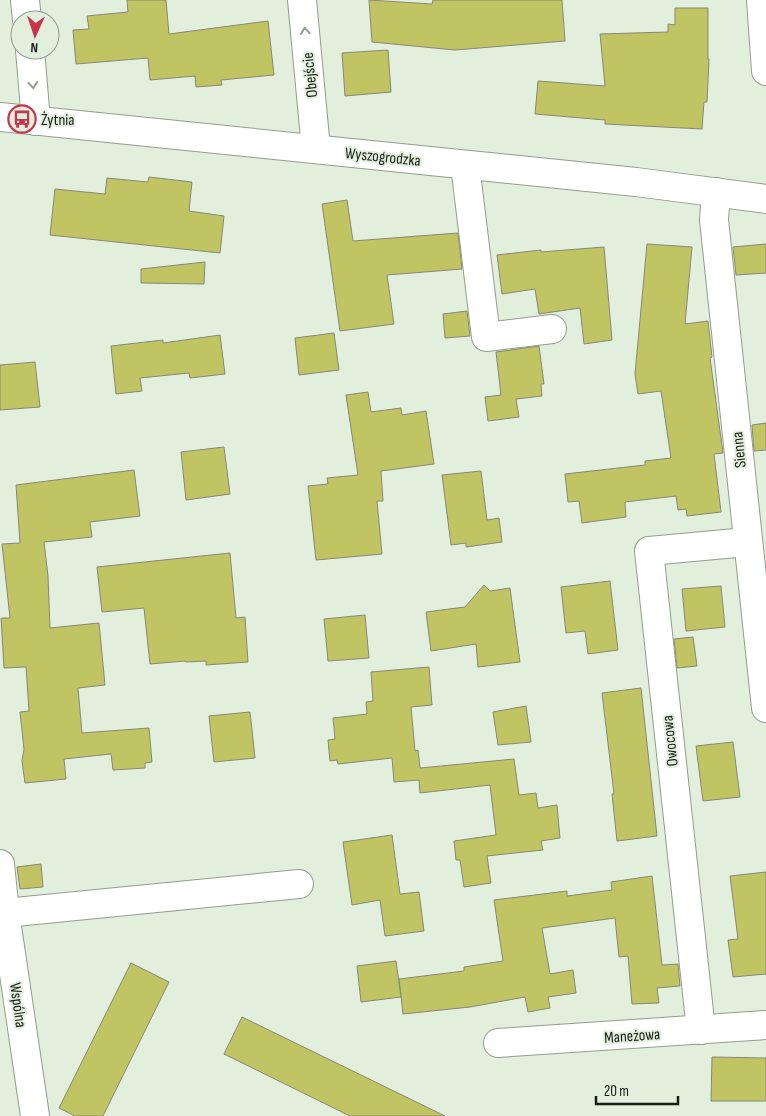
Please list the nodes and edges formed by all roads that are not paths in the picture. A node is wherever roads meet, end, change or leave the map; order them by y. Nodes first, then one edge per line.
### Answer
1 (302, 0) edge
2 (762, 0) edge
3 (31, 60) edge
4 (766, 71) edge
5 (0, 117) edge
6 (36, 121) junction
7 (316, 149) junction
8 (465, 165) junction
9 (716, 192) junction
10 (766, 199) edge
11 (552, 328) dead end
12 (747, 542) junction
13 (766, 708) edge
14 (0, 864) edge
15 (299, 884) dead end
16 (5, 913) junction
17 (766, 1025) edge
18 (701, 1030) junction
19 (498, 1043) dead end
20 (35, 1116) edge

7 -> 1 street, Obejście
2 - 4 street
3 -> 6 street
5 - 6 street, Wyszogrodzka
6 - 7 street, Wyszogrodzka
7 - 8 street, Wyszogrodzka
8 - 9 street, Wyszogrodzka
8 - 11 street
9 - 10 street, Wyszogrodzka
9 - 12 street, Sienna
12 - 13 street, Sienna
12 - 18 street, Owocowa
14 - 16 street, Wspólna
15 - 16 street
16 - 20 street, Wspólna
17 - 18 street, Maneżowa
18 - 19 street, Maneżowa

